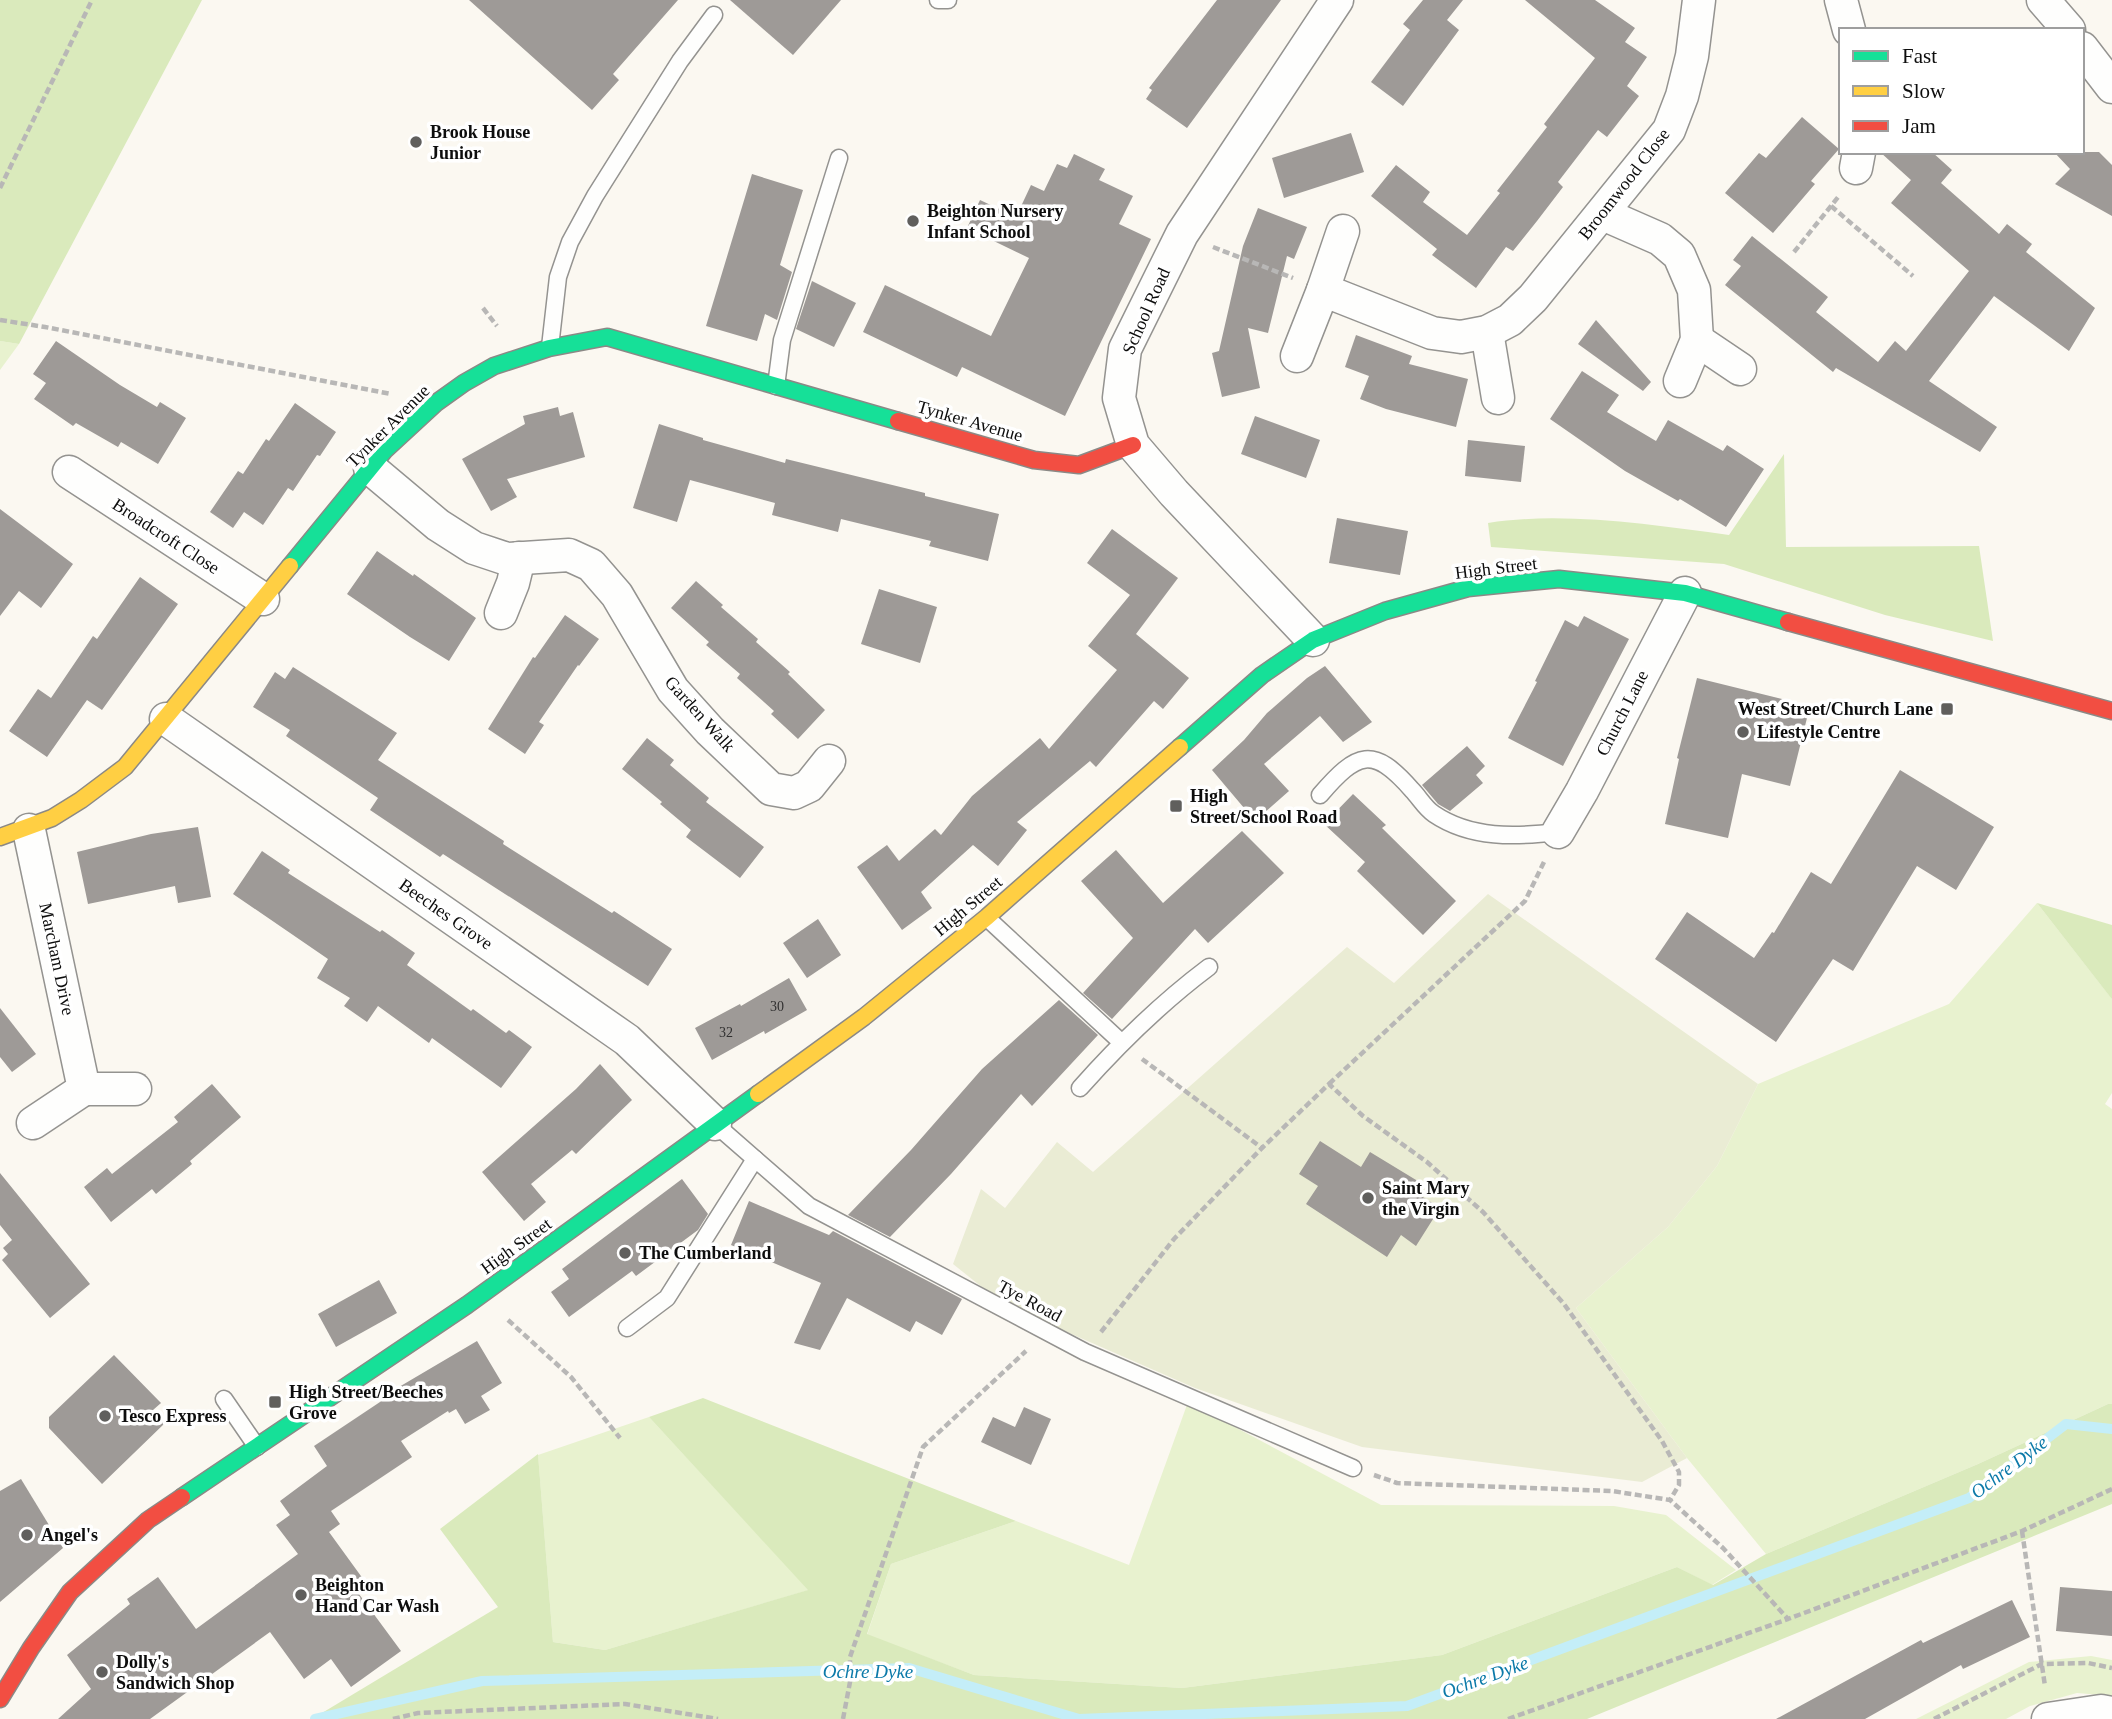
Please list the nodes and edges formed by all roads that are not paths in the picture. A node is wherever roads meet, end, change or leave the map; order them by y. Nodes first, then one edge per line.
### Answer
1 (938, 0) edge
2 (948, 0) edge
3 (1699, 0) edge
4 (1841, 0) edge
5 (2043, 0) edge
6 (1330, 3) edge
7 (714, 15) dead end
8 (1848, 28) edge
9 (2067, 28) edge
10 (2084, 51) edge
11 (2112, 87) edge
12 (839, 158) dead end
13 (1603, 214) junction
14 (1343, 231) dead end
15 (1323, 290) junction
16 (1487, 332) junction
17 (1698, 340) junction
18 (550, 347) junction
19 (1297, 356) dead end
20 (1740, 369) dead end
21 (1680, 381) dead end
22 (776, 386) junction
23 (1498, 398) dead end
24 (1133, 445) junction
25 (370, 468) junction
26 (69, 472) dead end
27 (519, 558) junction
28 (1685, 593) junction
29 (263, 599) junction
30 (501, 613) dead end
31 (1313, 640) junction
32 (2112, 711) edge
33 (166, 719) junction
34 (829, 761) dead end
35 (1320, 795) dead end
36 (1558, 832) joint
37 (15, 834) edge
38 (986, 917) junction
39 (1209, 967) dead end
40 (1121, 1042) junction
41 (84, 1088) junction
42 (1080, 1088) dead end
43 (135, 1089) dead end
44 (33, 1123) dead end
45 (715, 1124) junction
46 (755, 1159) junction
47 (627, 1328) dead end
48 (224, 1399) dead end
49 (257, 1447) junction
50 (1353, 1468) road end
51 (0, 1699) edge
52 (2112, 1713) edge
53 (2049, 1719) edge

1 - 2 lane
3 - 13 street, Broomwood Close
4 - 8 street
5 - 9 street
6 - 24 street, School Road
7 - 18 lane
10 - 11 street
12 - 22 lane
13 - 16 street, Broomwood Close
13 - 17 street
14 - 15 street
15 - 16 street, Broomwood Close
15 - 19 street
16 - 23 street
17 - 20 street
17 - 21 street
18 - 22 street, Tynker Avenue
18 - 25 street, Tynker Avenue
22 - 24 street, Tynker Avenue
24 - 31 street, School Road
25 - 27 street, Garden Walk
25 - 29 street, Tynker Avenue
26 - 29 street, Broadcroft Close
27 - 30 street
27 - 34 street, Garden Walk
28 - 31 street, High Street
28 - 32 street, High Street
28 - 36 street, Church Lane
29 - 33 street, Tynker Avenue
31 - 38 street, High Street
33 - 37 street, Tynker Avenue
33 - 45 street, Beeches Grove
35 - 36 lane
37 - 41 street, Marcham Drive
38 - 40 lane
38 - 45 street, High Street
39 - 40 lane
40 - 42 lane
41 - 43 street
41 - 44 street
45 - 46 lane, Tye Road
45 - 49 street, High Street
46 - 47 lane
46 - 50 lane, Tye Road
48 - 49 lane
49 - 51 street, High Street
52 - 53 street

